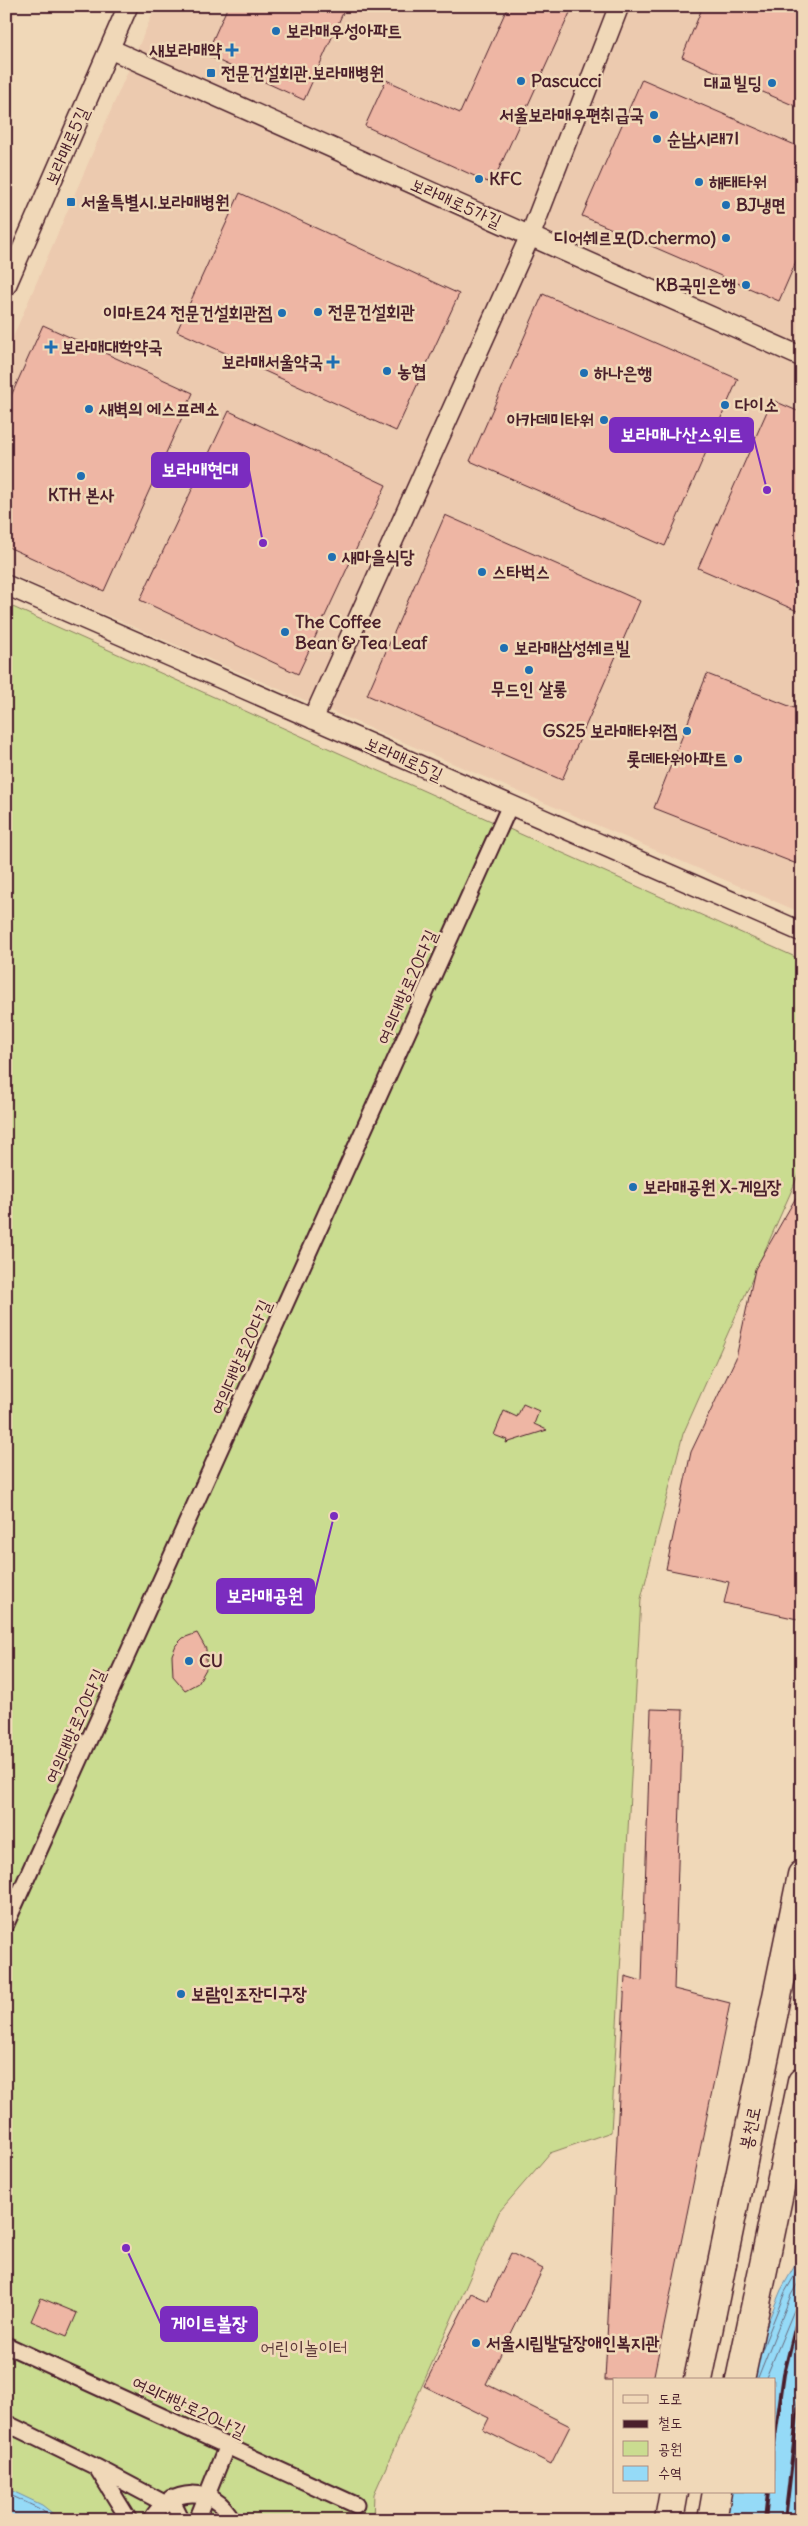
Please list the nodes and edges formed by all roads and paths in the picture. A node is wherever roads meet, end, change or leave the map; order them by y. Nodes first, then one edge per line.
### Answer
1 (128, 6) edge
2 (619, 6) edge
3 (110, 48) junction
4 (530, 236) junction
5 (6, 286) edge
6 (802, 357) edge
7 (6, 585) edge
8 (313, 719) junction
9 (510, 805) junction
10 (802, 932) edge
11 (802, 1875) edge
12 (6, 1924) edge
13 (802, 2082) edge
14 (6, 2345) edge
15 (698, 2378) edge
16 (740, 2378) edge
17 (6, 2423) edge
18 (227, 2445) junction
19 (96, 2466) junction
20 (674, 2494) edge
21 (717, 2494) edge
22 (206, 2496) junction
23 (167, 2500) junction
24 (356, 2505) dead end
25 (230, 2519) edge
26 (129, 2520) edge
27 (151, 2520) edge
28 (182, 2520) edge
29 (197, 2520) edge
30 (669, 2520) edge
31 (712, 2520) edge

1 - 3 street, 보라매로5길
2 - 4 street
3 - 4 street, 보라매로5가길
3 - 5 street, 보라매로5길
4 - 6 street, 보라매로5가길
4 - 8 street
7 - 8 street, 보라매로5길
8 - 9 street, 보라매로5길
9 - 10 street, 보라매로5길
9 - 12 street, 여의대방로20다길
11 - 15 main road, 봉천로
13 - 16 main road
14 - 18 street, 여의대방로20나길
17 - 19 street
18 - 22 street
18 - 24 street, 여의대방로20나길
19 - 23 street
19 - 26 street
20 - 30 main road
21 - 31 main road
22 - 23 street
22 - 25 street
22 - 29 street
23 - 27 street
23 - 28 street

